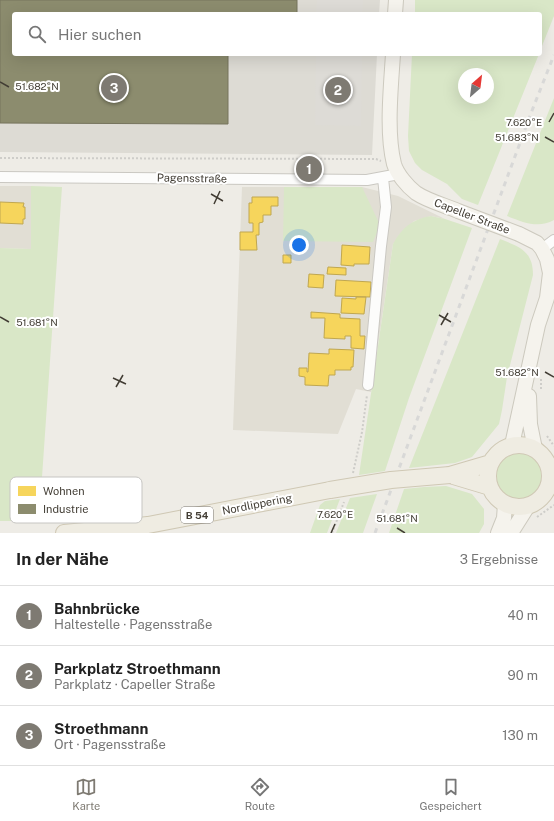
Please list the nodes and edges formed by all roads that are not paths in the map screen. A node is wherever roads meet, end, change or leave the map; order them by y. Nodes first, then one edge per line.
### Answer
1 (396, 0) edge
2 (395, 12) edge
3 (393, 56) edge
4 (396, 169) junction
5 (0, 177) edge
6 (383, 178) junction
7 (554, 240) edge
8 (542, 249) junction
9 (535, 373) junction
10 (368, 385) road end
11 (512, 446) junction
12 (534, 449) junction
13 (491, 463) junction
14 (551, 467) edge
15 (450, 475) junction
16 (490, 487) junction
17 (551, 488) edge
18 (505, 504) junction
19 (532, 512) junction
20 (64, 533) edge
21 (498, 533) edge
22 (511, 533) edge

1 - 2 street
3 - 4 street
4 - 6 street, Pagensstraße
4 - 8 street, Capeller Straße, bridge
5 - 6 street, Pagensstraße
6 - 10 street
7 - 8 street
8 - 9 street
9 - 11 street
9 - 12 street
11 - 12 main road
11 - 13 main road
12 - 14 main road
13 - 15 main road, Nordlippering / B 54
13 - 16 main road
14 - 17 main road
15 - 16 main road, Nordlippering / B 54
15 - 20 main road, Nordlippering / B 54, bridge
16 - 18 main road
17 - 19 main road
18 - 19 main road
18 - 21 street
19 - 22 street

